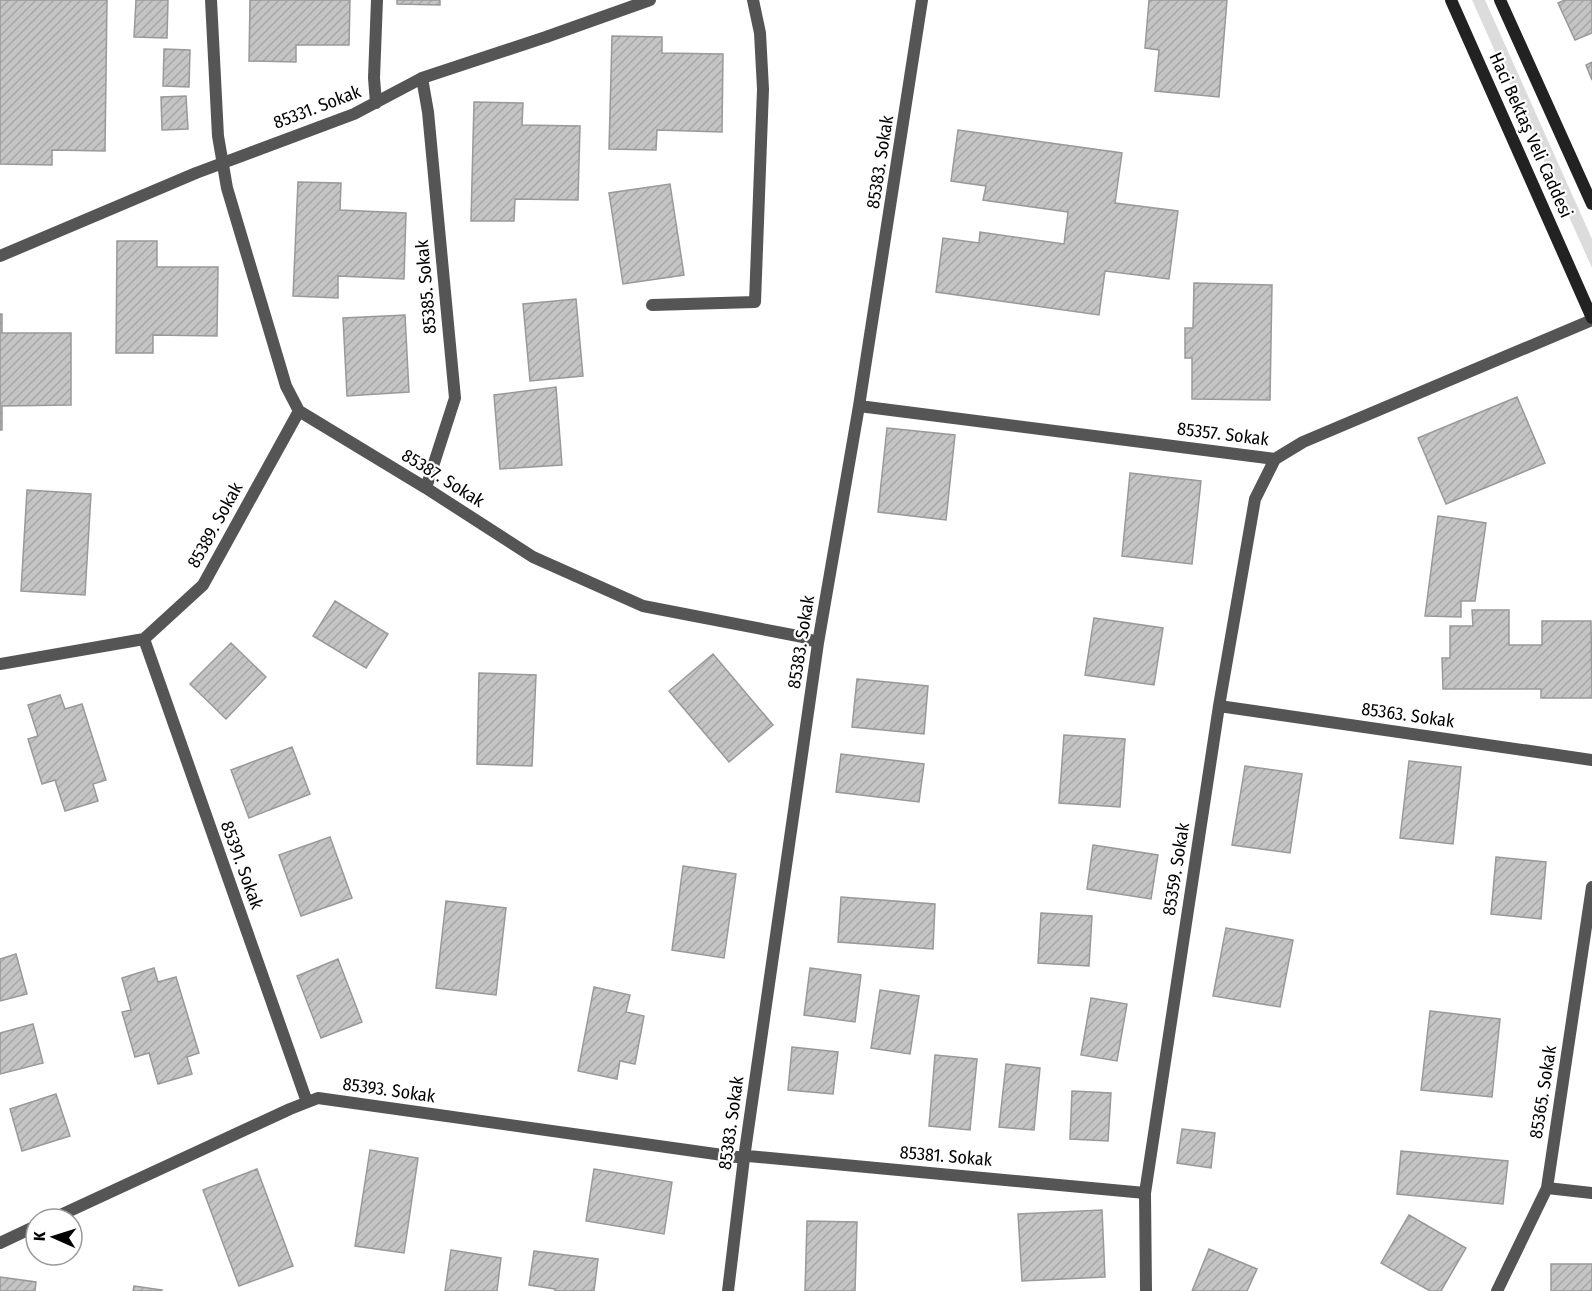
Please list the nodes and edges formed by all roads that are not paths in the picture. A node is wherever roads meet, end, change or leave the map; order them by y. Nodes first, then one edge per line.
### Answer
1 (211, 0) edge
2 (377, 0) edge
3 (650, 0) edge
4 (753, 0) edge
5 (922, 0) edge
6 (1451, 0) edge
7 (1500, 0) edge
8 (422, 78) junction
9 (376, 103) junction
10 (223, 162) junction
11 (1592, 204) edge
12 (0, 256) edge
13 (652, 305) dead end
14 (1592, 319) edge
15 (859, 406) junction
16 (299, 411) junction
17 (1275, 459) junction
18 (426, 488) junction
19 (144, 639) junction
20 (818, 643) junction
21 (0, 664) edge
22 (1219, 706) junction
23 (1592, 760) edge
24 (1592, 887) edge
25 (308, 1102) junction
26 (744, 1158) junction
27 (1547, 1188) junction
28 (1145, 1193) junction
29 (1592, 1193) edge
30 (78, 1207) edge
31 (24, 1232) edge
32 (0, 1243) edge
33 (728, 1291) edge
34 (1146, 1291) edge
35 (1497, 1291) edge

1 - 10 street
2 - 9 street
3 - 8 street, 85331. Sokak
4 - 13 street
5 - 15 street, 85383. Sokak
6 - 14 main road, Haci Bektaş Veli Caddesi
7 - 11 main road, Haci Bektaş Veli Caddesi
8 - 9 street, 85331. Sokak
8 - 18 street, 85385. Sokak
9 - 10 street, 85331. Sokak
10 - 12 street, 85331. Sokak
10 - 16 street
14 - 17 street, 85357. Sokak
15 - 17 street, 85357. Sokak
15 - 20 street, 85383. Sokak
16 - 18 street, 85387. Sokak
16 - 19 street, 85389. Sokak
17 - 22 street, 85359. Sokak
18 - 20 street, 85387. Sokak
19 - 21 street
19 - 25 street, 85391. Sokak
20 - 26 street, 85383. Sokak
22 - 23 street, 85363. Sokak
22 - 28 street, 85359. Sokak
24 - 27 street, 85365. Sokak
25 - 26 street, 85393. Sokak
25 - 30 street, 85393. Sokak
26 - 28 street, 85381. Sokak
26 - 33 street, 85383. Sokak
27 - 29 street
27 - 35 street, 85365. Sokak
28 - 34 street, 85359. Sokak
31 - 32 street

